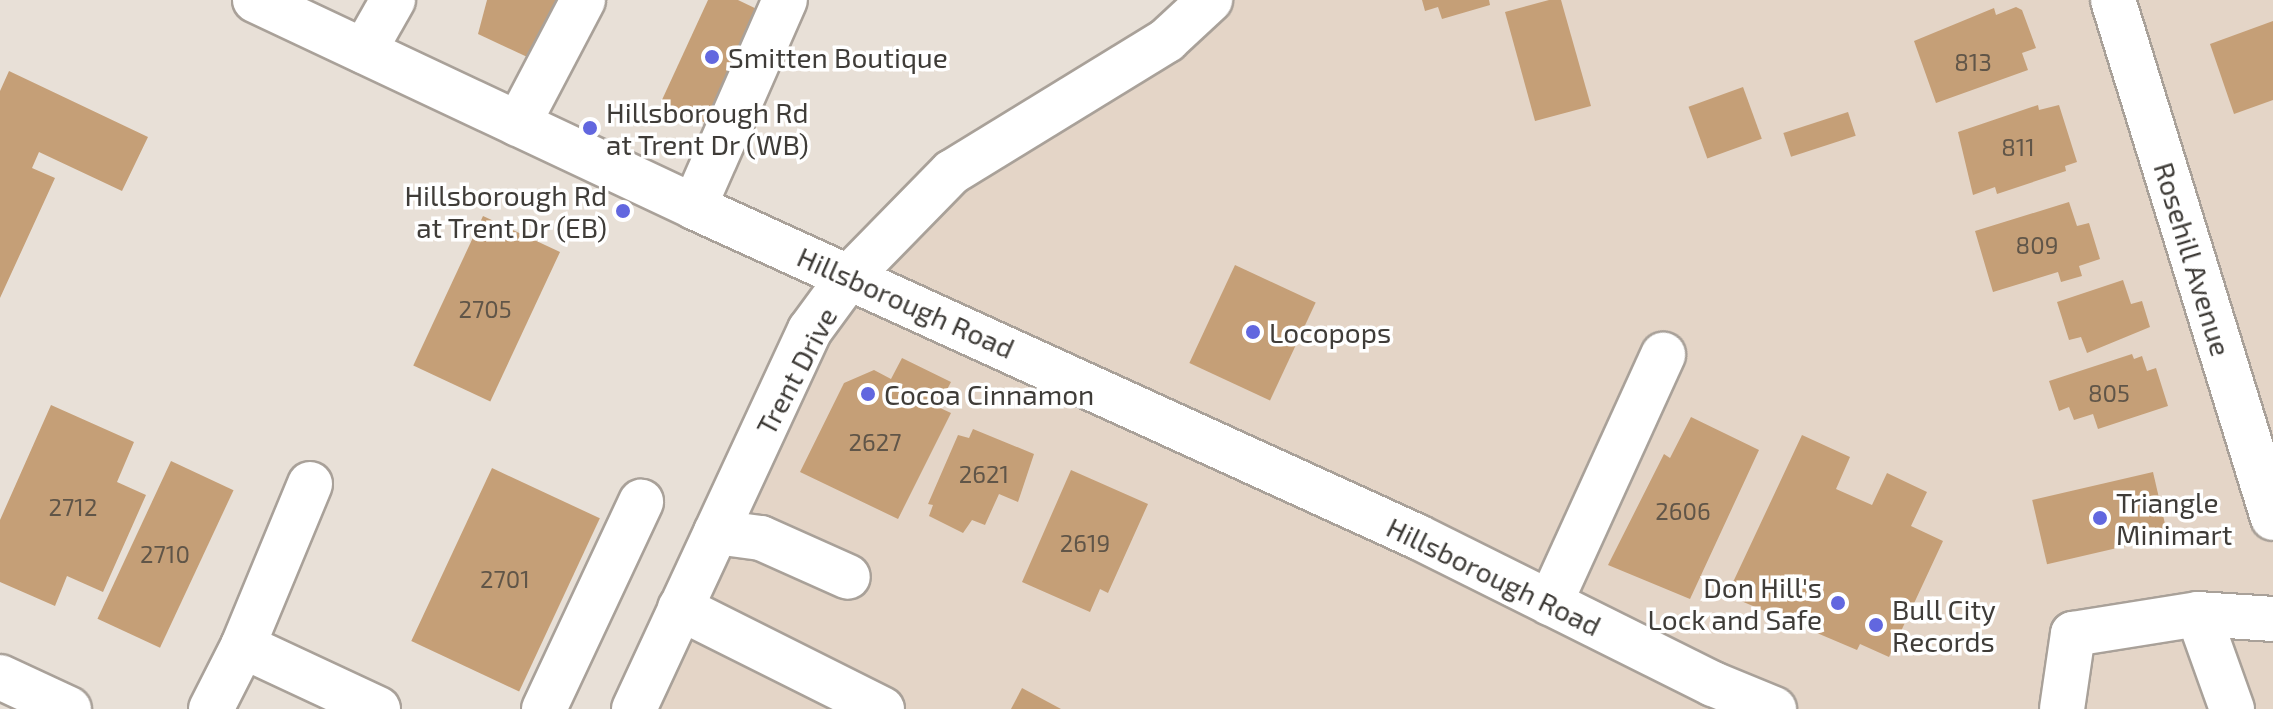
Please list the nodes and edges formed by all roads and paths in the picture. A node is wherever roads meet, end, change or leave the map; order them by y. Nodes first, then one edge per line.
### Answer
1 (255, 0) edge
2 (393, 0) edge
3 (583, 0) edge
4 (785, 0) edge
5 (1210, 0) edge
6 (2113, 0) edge
7 (364, 51) junction
8 (518, 124) junction
9 (694, 207) junction
10 (849, 277) junction
11 (1663, 355) dead end
12 (310, 484) dead end
13 (641, 502) dead end
14 (2273, 518) edge
15 (716, 532) junction
16 (848, 577) dead end
17 (1550, 603) junction
18 (680, 608) junction
19 (2198, 614) junction
20 (2273, 619) edge
21 (243, 646) junction
22 (0, 677) edge
23 (69, 709) edge
24 (211, 709) edge
25 (378, 709) edge
26 (544, 709) edge
27 (634, 709) edge
28 (882, 709) edge
29 (1774, 709) edge
30 (2062, 709) edge
31 (2232, 709) edge

1 - 7 main road, Hillsborough Road
2 - 7 main road
3 - 8 main road
4 - 9 main road
5 - 10 main road, Trent Drive
6 - 14 main road, Rosehill Avenue
7 - 8 main road, Hillsborough Road
8 - 9 main road, Hillsborough Road
9 - 10 main road, Hillsborough Road
10 - 15 main road, Trent Drive
10 - 17 main road, Hillsborough Road
11 - 17 main road
12 - 21 main road
13 - 26 main road
15 - 16 main road
15 - 18 main road, Trent Drive
17 - 29 main road, Hillsborough Road
18 - 27 main road, Trent Drive
18 - 28 main road
19 - 20 main road
19 - 30 main road
19 - 31 main road
21 - 24 main road
21 - 25 main road
22 - 23 main road

